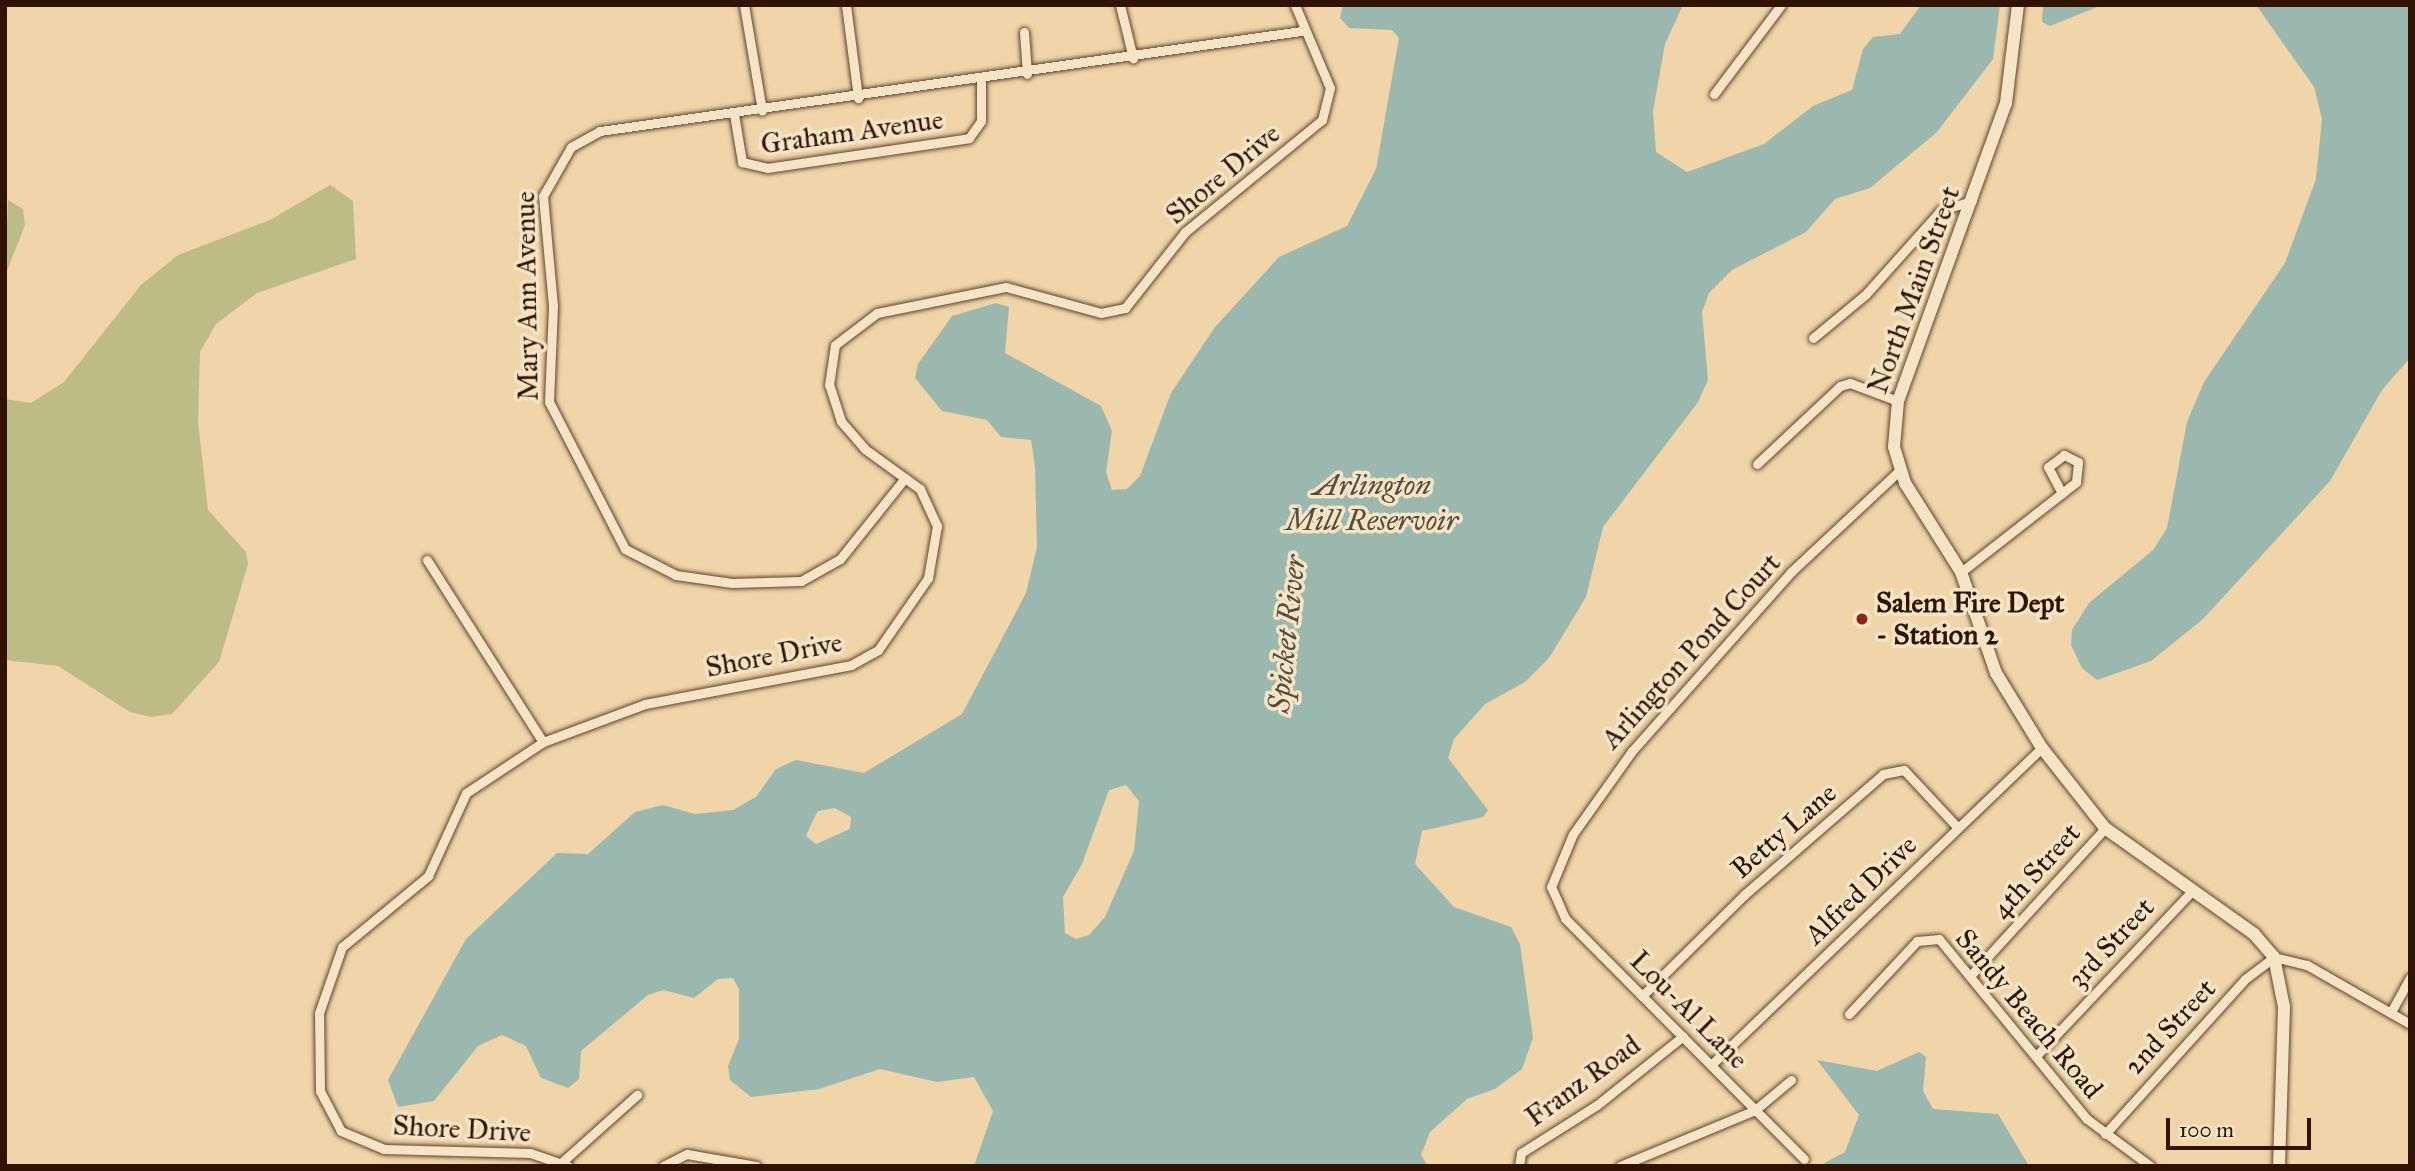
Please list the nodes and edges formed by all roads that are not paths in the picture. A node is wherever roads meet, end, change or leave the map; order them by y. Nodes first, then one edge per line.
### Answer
1 (744, 5) edge
2 (846, 5) edge
3 (1120, 5) edge
4 (1295, 5) edge
5 (1781, 5) edge
6 (2018, 5) edge
7 (1024, 32) dead end
8 (1301, 32) junction
9 (1133, 58) junction
10 (1027, 74) junction
11 (981, 82) junction
12 (1714, 94) dead end
13 (858, 98) junction
14 (762, 110) junction
15 (734, 114) junction
16 (1972, 201) junction
17 (1813, 338) dead end
18 (1898, 401) junction
19 (1758, 464) dead end
20 (1900, 470) junction
21 (905, 478) junction
22 (2062, 493) dead end
23 (427, 559) dead end
24 (1961, 572) junction
25 (543, 742) junction
26 (2042, 748) junction
27 (1958, 828) junction
28 (2105, 828) junction
29 (1551, 887) joint
30 (2190, 893) junction
31 (2274, 957) junction
32 (1971, 975) junction
33 (2410, 978) edge
34 (1642, 996) junction
35 (2391, 1012) junction
36 (1849, 1014) dead end
37 (2410, 1024) edge
38 (1683, 1036) junction
39 (2036, 1056) junction
40 (1712, 1065) junction
41 (1791, 1080) dead end
42 (637, 1095) dead end
43 (1755, 1110) junction
44 (2105, 1134) junction
45 (1804, 1159) dead end
46 (565, 1164) edge
47 (663, 1166) edge
48 (755, 1166) edge
49 (1519, 1166) edge
50 (1620, 1166) edge
51 (2150, 1166) edge
52 (2279, 1166) edge

1 - 14 street
2 - 13 street
3 - 9 street
4 - 8 street, Shore Drive
5 - 12 street
6 - 16 street, North Main Street
7 - 10 street
8 - 9 street, Mary Ann Avenue
8 - 21 street, Shore Drive
9 - 10 street, Mary Ann Avenue
10 - 11 street, Mary Ann Avenue
11 - 13 street, Mary Ann Avenue
11 - 15 street, Graham Avenue
13 - 14 street, Mary Ann Avenue
14 - 15 street, Mary Ann Avenue
15 - 21 street, Mary Ann Avenue
16 - 17 street
16 - 18 street, North Main Street
18 - 19 street
18 - 20 street, North Main Street
20 - 24 street, North Main Street
20 - 29 street, Arlington Pond Court
21 - 25 street, Shore Drive
22 - 24 street
23 - 25 street
24 - 26 street, North Main Street
25 - 46 street, Shore Drive
26 - 27 street, Alfred Drive
26 - 28 street, North Main Street
27 - 34 street, Betty Lane
27 - 40 street, Alfred Drive
28 - 30 street, North Main Street
28 - 32 street, 4th Street
29 - 34 street, Lou-Al Lane
30 - 31 street, North Main Street
30 - 39 street, 3rd Street
31 - 35 street
31 - 44 street, 2nd Street
31 - 52 street
32 - 36 street, Sandy Beach Road
32 - 39 street, Sandy Beach Road
33 - 35 street
34 - 38 street, Lou-Al Lane
35 - 37 street
38 - 40 street, Lou-Al Lane
38 - 49 street, Franz Road
39 - 44 street, Sandy Beach Road
40 - 43 street, Lou-Al Lane
41 - 43 street
42 - 46 street
43 - 45 street, Lou-Al Lane
43 - 50 street
44 - 51 street, Sandy Beach Road
47 - 48 street

